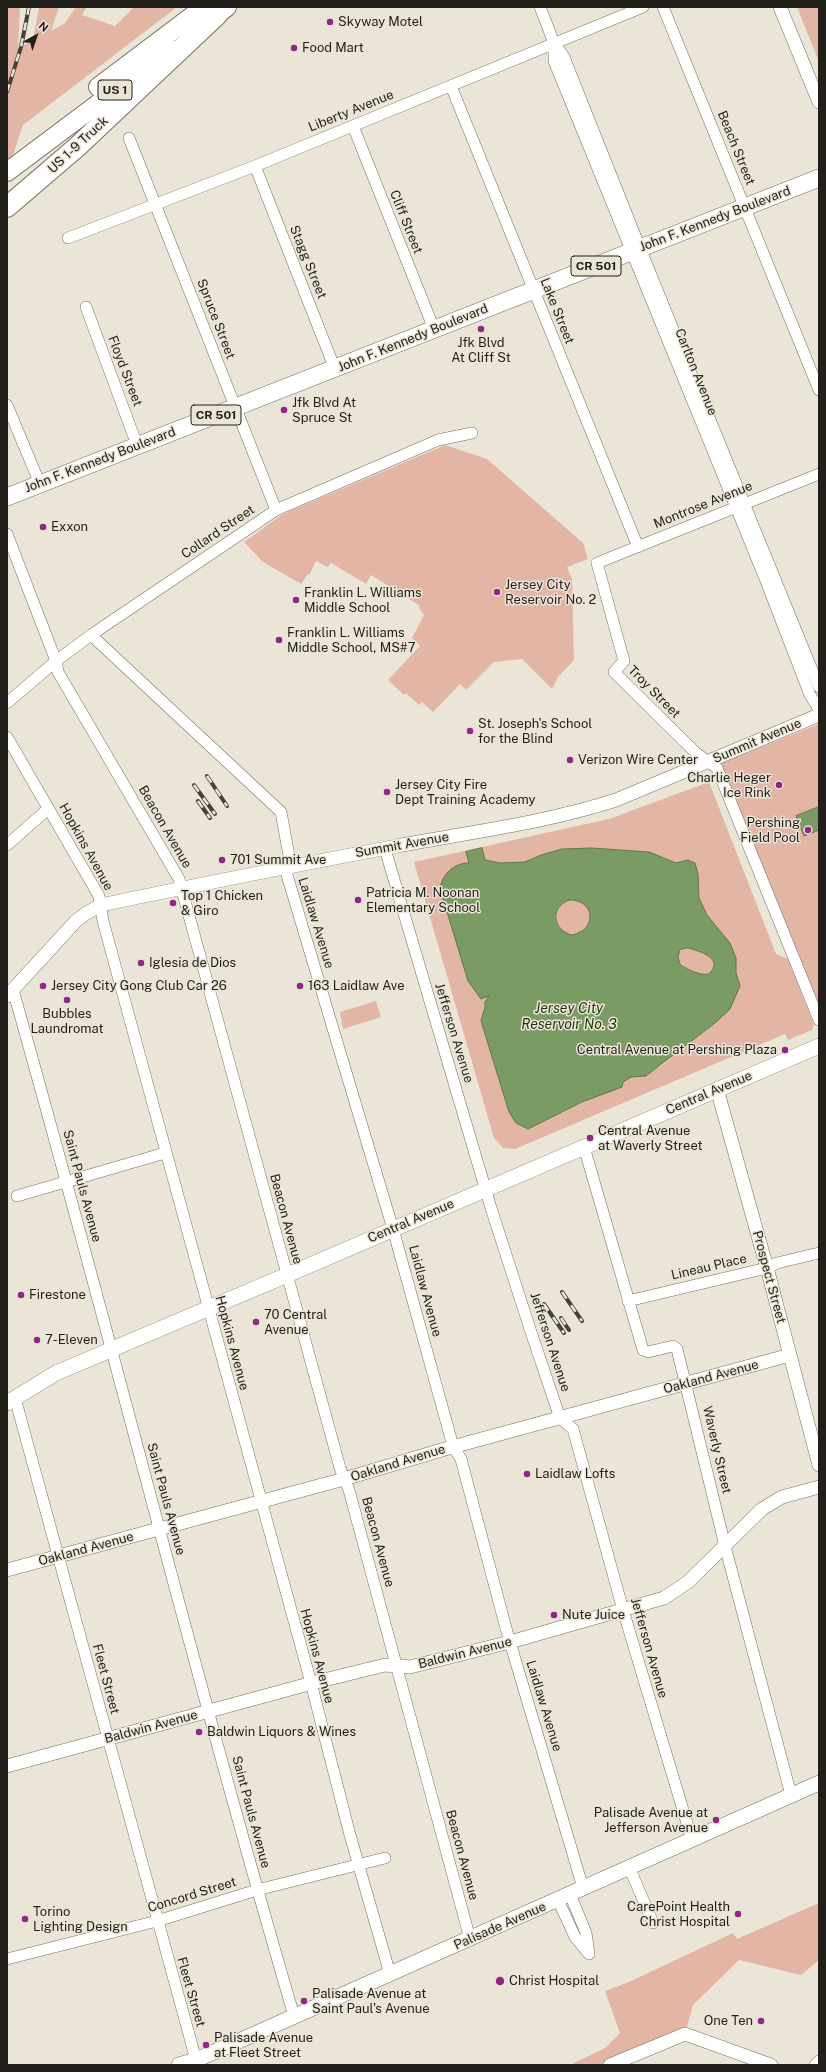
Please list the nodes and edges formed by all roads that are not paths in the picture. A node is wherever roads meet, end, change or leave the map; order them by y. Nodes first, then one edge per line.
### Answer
1 (540, 7) edge
2 (643, 7) edge
3 (663, 7) edge
4 (780, 7) edge
5 (216, 10) edge
6 (554, 43) junction
7 (451, 86) junction
8 (819, 102) edge
9 (353, 126) junction
10 (129, 138) dead end
11 (12, 160) edge
12 (254, 166) junction
13 (819, 178) edge
14 (156, 204) junction
15 (7, 207) edge
16 (746, 208) junction
17 (68, 238) dead end
18 (636, 250) junction
19 (533, 290) junction
20 (86, 308) dead end
21 (434, 329) junction
22 (335, 368) junction
23 (819, 390) edge
24 (7, 405) edge
25 (236, 407) junction
26 (472, 433) dead end
27 (137, 445) junction
28 (819, 474) edge
29 (40, 484) junction
30 (7, 497) edge
31 (740, 505) junction
32 (276, 510) junction
33 (7, 534) edge
34 (638, 547) junction
35 (597, 563) joint
36 (770, 580) junction
37 (91, 634) junction
38 (56, 660) junction
39 (819, 687) edge
40 (7, 703) edge
41 (819, 709) edge
42 (819, 715) edge
43 (7, 737) edge
44 (708, 761) junction
45 (48, 809) junction
46 (7, 845) edge
47 (385, 848) junction
48 (288, 866) junction
49 (182, 888) junction
50 (101, 905) junction
51 (10, 993) edge
52 (819, 1020) edge
53 (819, 1046) edge
54 (716, 1090) junction
55 (584, 1147) junction
56 (165, 1153) junction
57 (67, 1182) junction
58 (486, 1189) junction
59 (17, 1196) dead end
60 (393, 1229) junction
61 (819, 1253) edge
62 (767, 1268) junction
63 (287, 1276) junction
64 (628, 1301) junction
65 (208, 1308) junction
66 (111, 1349) junction
67 (790, 1355) junction
68 (686, 1384) junction
69 (11, 1400) edge
70 (560, 1418) junction
71 (453, 1446) junction
72 (819, 1465) edge
73 (344, 1479) junction
74 (819, 1487) edge
75 (260, 1501) junction
76 (159, 1530) junction
77 (725, 1546) junction
78 (58, 1556) junction
79 (7, 1570) edge
80 (624, 1610) junction
81 (510, 1642) junction
82 (398, 1666) junction
83 (311, 1684) junction
84 (209, 1712) junction
85 (107, 1740) junction
86 (7, 1766) edge
87 (819, 1783) edge
88 (792, 1795) junction
89 (692, 1840) junction
90 (385, 1858) dead end
91 (359, 1865) junction
92 (629, 1867) junction
93 (584, 1888) junction
94 (257, 1890) junction
95 (157, 1921) junction
96 (653, 1923) dead end
97 (470, 1939) junction
98 (7, 1958) edge
99 (390, 1974) junction
100 (294, 2016) junction
101 (196, 2060) junction
102 (819, 2061) edge
103 (179, 2065) edge
104 (610, 2065) edge
105 (771, 2065) edge
106 (815, 2065) edge

1 - 6 street, Carlton Avenue
2 - 6 street, Liberty Avenue
3 - 16 street, Beach Street
4 - 8 street
5 - 11 highway, US 1
5 - 15 highway, US 1-9 Truck
6 - 7 street, Liberty Avenue
6 - 18 street, Carlton Avenue
7 - 9 street, Liberty Avenue
7 - 19 street, Lake Street
9 - 12 street, Liberty Avenue
9 - 21 street, Cliff Street
10 - 14 street, Spruce Street
12 - 14 street, Liberty Avenue
12 - 22 street, Stagg Street
13 - 16 main road, John F. Kennedy Boulevard / CR 501
14 - 17 street, Liberty Avenue
14 - 25 street, Spruce Street
16 - 18 main road, John F. Kennedy Boulevard / CR 501
16 - 23 street, Beach Street
18 - 19 main road, John F. Kennedy Boulevard / CR 501
18 - 31 street, Carlton Avenue
19 - 21 main road, John F. Kennedy Boulevard / CR 501
19 - 34 street, Lake Street
20 - 27 street, Floyd Street
21 - 22 main road, John F. Kennedy Boulevard / CR 501
22 - 25 main road, John F. Kennedy Boulevard / CR 501
24 - 29 street
25 - 27 main road, John F. Kennedy Boulevard / CR 501
25 - 32 street, Spruce Street
26 - 32 street, Collard Street
27 - 29 main road, John F. Kennedy Boulevard / CR 501
28 - 31 street, Montrose Avenue
29 - 30 main road, John F. Kennedy Boulevard / CR 501
31 - 34 street, Montrose Avenue
31 - 36 street, Carlton Avenue
32 - 37 street, Collard Street
33 - 38 street, Beacon Avenue
34 - 35 street, Montrose Avenue
35 - 44 street, Troy Street
36 - 39 street, Carlton Avenue
36 - 41 street, Carlton Avenue
37 - 38 street, Collard Street
37 - 48 street, Laidlaw Avenue
38 - 40 street, Collard Street
38 - 49 street, Beacon Avenue
42 - 44 street, Summit Avenue
43 - 45 street, Hopkins Avenue
44 - 47 street, Summit Avenue
44 - 52 street
45 - 46 street
45 - 50 street, Hopkins Avenue
47 - 48 street, Summit Avenue
47 - 58 street, Jefferson Avenue
48 - 49 street, Summit Avenue
48 - 60 street, Laidlaw Avenue
49 - 50 street, Summit Avenue
49 - 63 street, Beacon Avenue
50 - 51 street, Summit Avenue
50 - 56 street, Hopkins Avenue
51 - 57 street, Saint Pauls Avenue
53 - 54 main road, Central Avenue
54 - 55 main road, Central Avenue
54 - 62 street, Prospect Street
55 - 58 main road, Central Avenue
55 - 64 street, Waverly Street
56 - 57 street
56 - 65 street, Hopkins Avenue
57 - 59 street
57 - 66 street, Saint Pauls Avenue
58 - 60 main road, Central Avenue
58 - 70 street, Jefferson Avenue
60 - 63 main road, Central Avenue
60 - 71 street, Laidlaw Avenue
61 - 62 street, Lineau Place
62 - 64 street, Lineau Place
62 - 67 street, Prospect Street
63 - 65 main road, Central Avenue
63 - 73 street, Beacon Avenue
64 - 68 street, Waverly Street
65 - 66 main road, Central Avenue
65 - 75 street, Hopkins Avenue
66 - 69 main road, Central Avenue
66 - 76 street, Saint Pauls Avenue
67 - 68 street, Oakland Avenue
67 - 72 street, Prospect Street
68 - 70 street, Oakland Avenue
68 - 77 street, Waverly Street
69 - 78 street, Fleet Street
70 - 71 street, Oakland Avenue
70 - 80 street, Jefferson Avenue
71 - 73 street, Oakland Avenue
71 - 81 street, Laidlaw Avenue
73 - 75 street, Oakland Avenue
73 - 82 street, Beacon Avenue
74 - 77 street, Baldwin Avenue
75 - 76 street, Oakland Avenue
75 - 83 street, Hopkins Avenue
76 - 78 street, Oakland Avenue
76 - 84 street, Saint Pauls Avenue
77 - 80 street, Baldwin Avenue
77 - 88 street, Waverly Street
78 - 79 street, Oakland Avenue
78 - 85 street, Fleet Street
80 - 81 street, Baldwin Avenue
80 - 89 street, Jefferson Avenue
81 - 82 street, Baldwin Avenue
81 - 93 street, Laidlaw Avenue
82 - 83 street, Baldwin Avenue
82 - 97 street, Beacon Avenue
83 - 84 street, Baldwin Avenue
83 - 91 street, Hopkins Avenue
84 - 85 street, Baldwin Avenue
84 - 94 street, Saint Pauls Avenue
85 - 86 street, Baldwin Avenue
85 - 95 street, Fleet Street
87 - 88 main road, Palisade Avenue
88 - 89 main road, Palisade Avenue
89 - 92 main road, Palisade Avenue
90 - 91 street, Concord Street
91 - 94 street, Concord Street
91 - 99 street, Hopkins Avenue
92 - 93 main road, Palisade Avenue
92 - 96 street
93 - 97 main road, Palisade Avenue
94 - 95 street, Concord Street
94 - 100 street, Saint Pauls Avenue
95 - 98 street, Concord Street
95 - 101 street, Fleet Street
97 - 99 main road, Palisade Avenue
99 - 100 main road, Palisade Avenue
100 - 101 main road, Palisade Avenue
101 - 103 main road, Palisade Avenue
102 - 106 street
104 - 105 street

